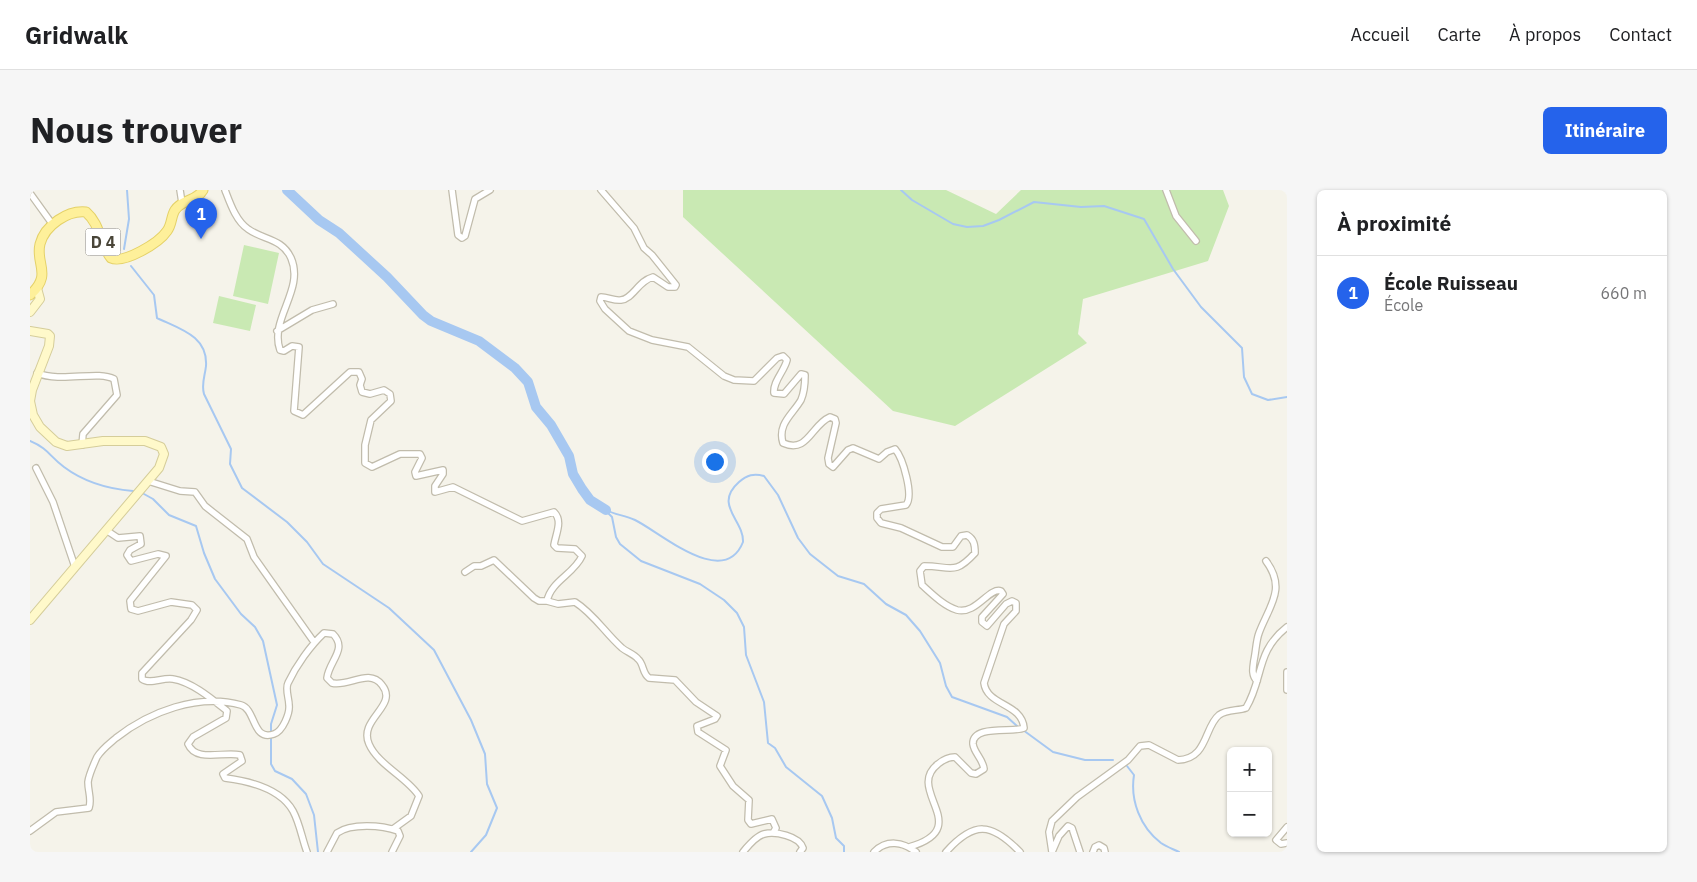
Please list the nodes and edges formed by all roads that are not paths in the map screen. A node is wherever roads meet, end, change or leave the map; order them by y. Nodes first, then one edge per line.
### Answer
1 (180, 190) edge
2 (203, 190) edge
3 (225, 190) edge
4 (452, 190) edge
5 (490, 190) edge
6 (601, 190) edge
7 (1166, 190) edge
8 (30, 193) edge
9 (182, 203) junction
10 (52, 226) junction
11 (1196, 241) dead end
12 (37, 288) junction
13 (30, 295) edge
14 (333, 304) dead end
15 (30, 312) edge
16 (30, 331) edge
17 (277, 331) junction
18 (37, 373) junction
19 (82, 445) junction
20 (36, 468) dead end
21 (148, 481) junction
22 (106, 530) junction
23 (1266, 561) dead end
24 (75, 567) junction
25 (465, 572) dead end
26 (547, 600) junction
27 (30, 620) edge
28 (1287, 627) edge
29 (314, 642) junction
30 (1287, 672) edge
31 (1257, 682) junction
32 (1287, 690) edge
33 (215, 702) junction
34 (1287, 827) edge
35 (392, 829) junction
36 (30, 831) edge
37 (773, 833) junction
38 (1287, 843) edge
39 (909, 847) junction
40 (307, 852) edge
41 (327, 852) edge
42 (392, 852) edge
43 (743, 852) edge
44 (800, 852) edge
45 (874, 852) edge
46 (916, 852) edge
47 (946, 852) edge
48 (1020, 852) edge
49 (1052, 852) edge
50 (1080, 852) edge
51 (1092, 852) edge
52 (1105, 852) edge

1 - 9 street
2 - 9 main road, D 4
3 - 17 street
4 - 5 street
6 - 39 street
7 - 11 street
8 - 10 street
9 - 10 main road, D 4
10 - 12 main road, D 4
12 - 13 main road
12 - 15 main road
14 - 17 street
16 - 18 main road
17 - 26 street
18 - 19 main road
18 - 19 street
19 - 21 main road
20 - 24 street
21 - 22 main road
21 - 29 street
22 - 24 main road
22 - 33 street
23 - 31 street
24 - 27 main road
25 - 26 street
26 - 37 street
28 - 31 street
29 - 33 street
29 - 35 street
30 - 32 street
31 - 49 street
33 - 36 street
33 - 40 street
34 - 38 street
35 - 41 street
35 - 42 street
37 - 43 street
37 - 44 street
39 - 45 street
39 - 46 street
47 - 48 street
49 - 50 street
51 - 52 street

